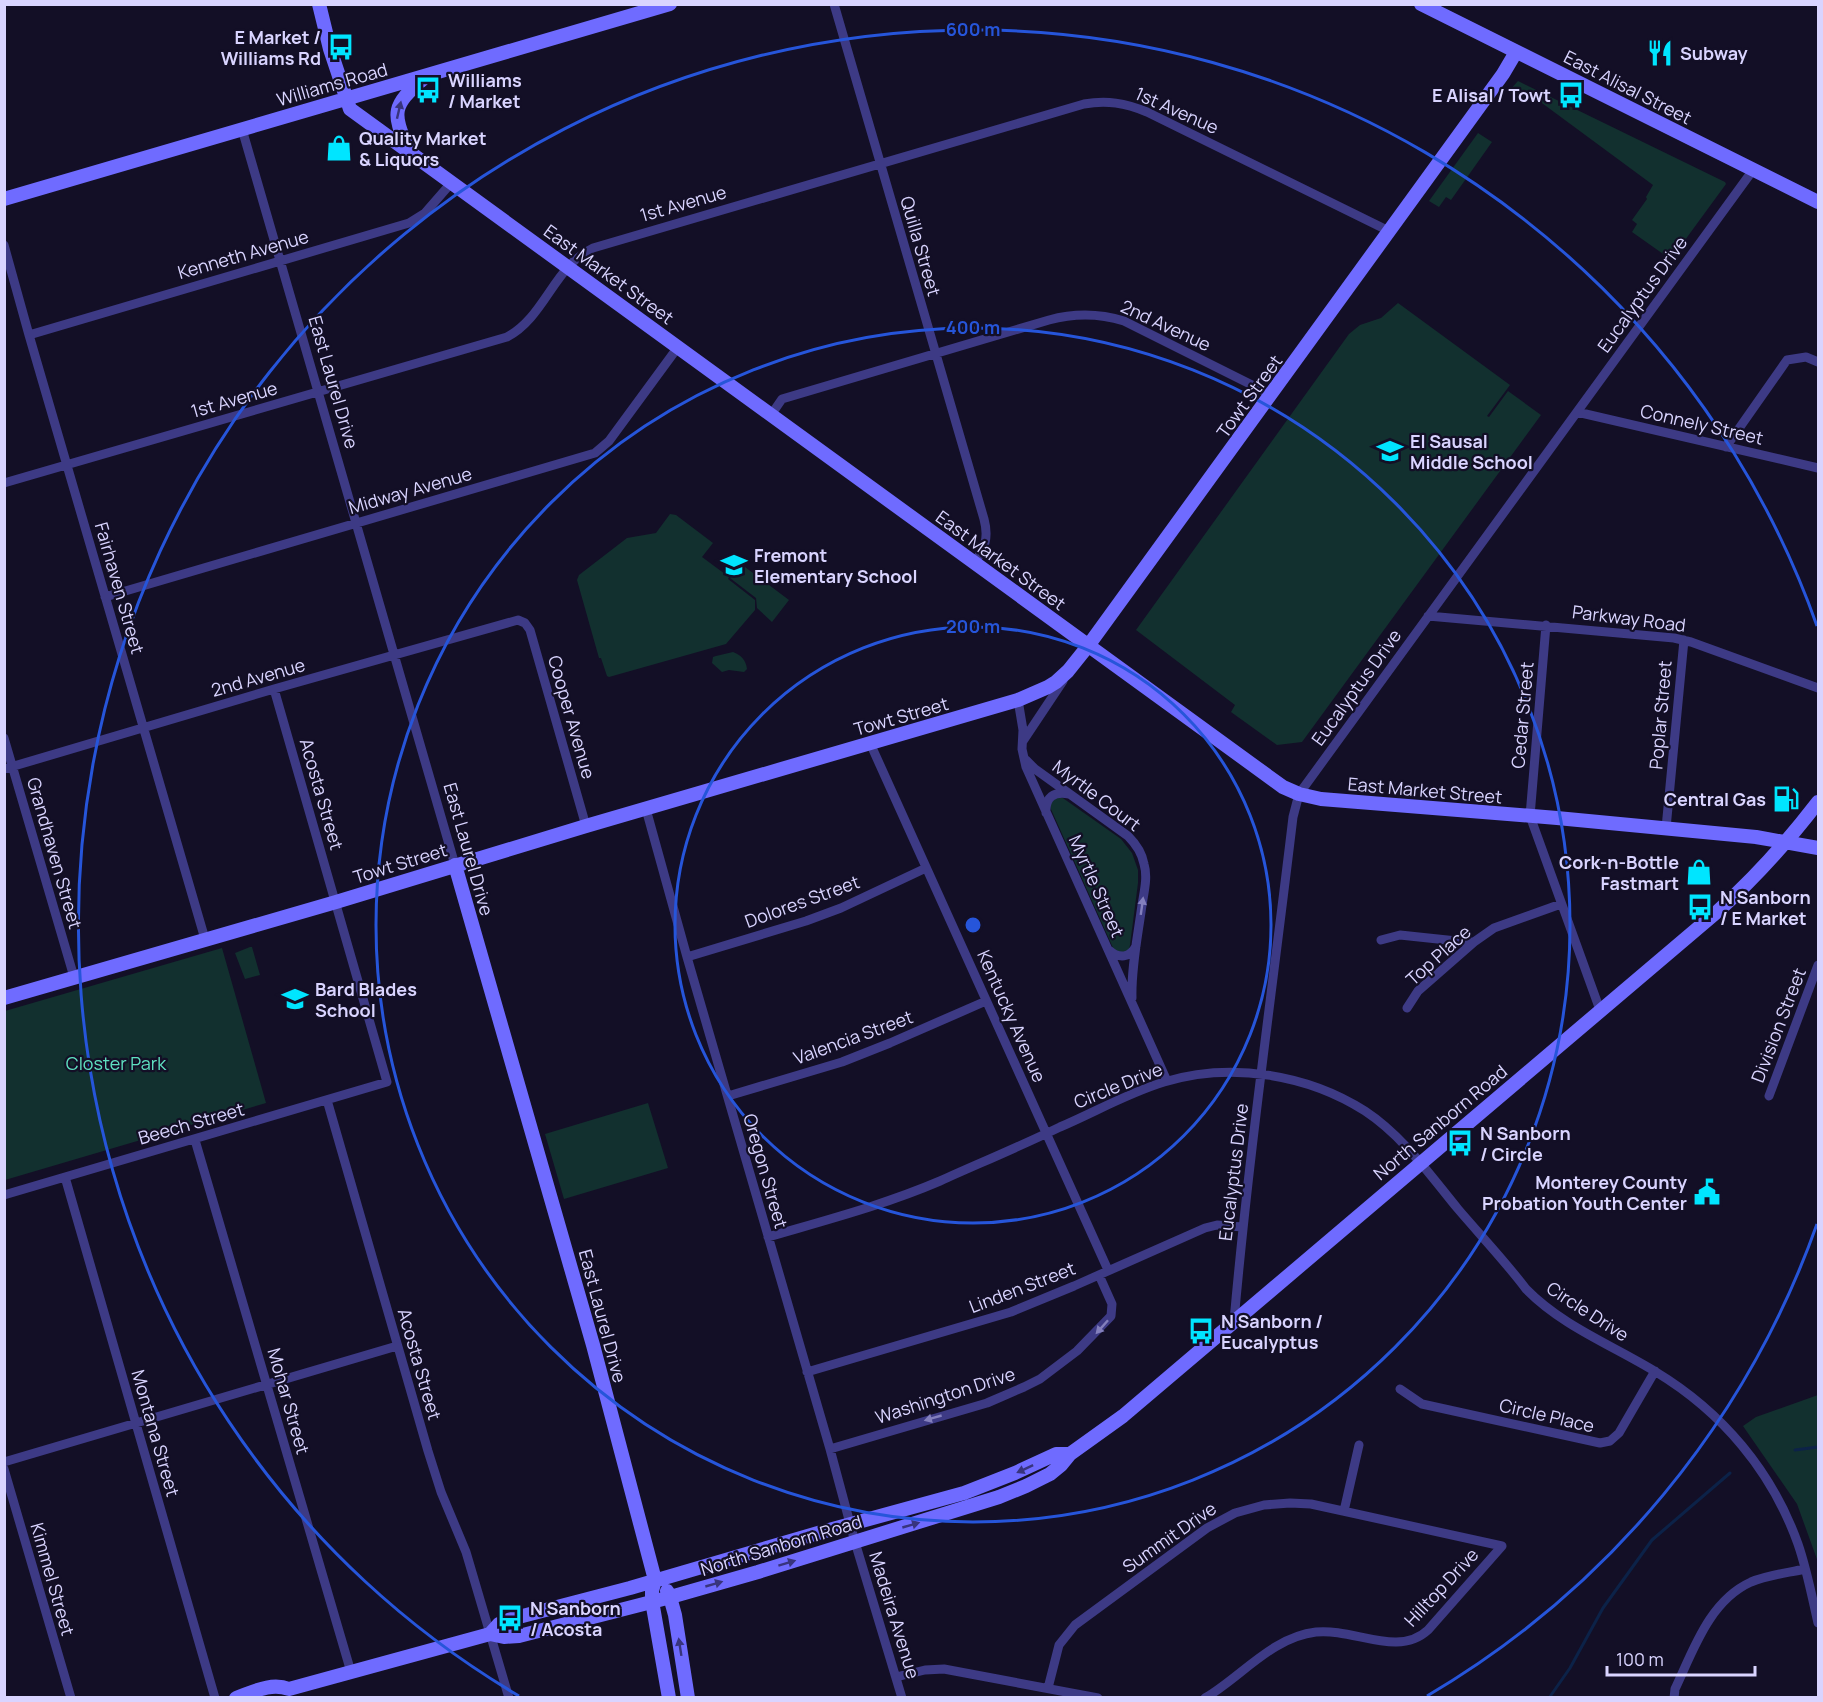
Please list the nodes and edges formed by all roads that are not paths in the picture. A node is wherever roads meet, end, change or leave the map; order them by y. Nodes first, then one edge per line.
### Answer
1 (319, 4) edge
2 (670, 4) edge
3 (834, 4) edge
4 (1421, 4) edge
5 (1516, 52) junction
6 (426, 76) junction
7 (345, 99) junction
8 (242, 129) junction
9 (409, 151) junction
10 (880, 163) junction
11 (1754, 170) junction
12 (452, 182) junction
13 (4, 199) edge
14 (1818, 202) edge
15 (1389, 231) junction
16 (4, 245) edge
17 (280, 261) junction
18 (568, 267) junction
19 (29, 334) junction
20 (678, 347) junction
21 (935, 354) junction
22 (1818, 362) edge
23 (318, 392) junction
24 (1272, 394) junction
25 (1577, 412) junction
26 (771, 415) junction
27 (1726, 447) junction
28 (67, 465) junction
29 (1818, 468) edge
30 (4, 483) edge
31 (356, 523) junction
32 (974, 563) junction
33 (105, 597) junction
34 (1428, 616) junction
35 (521, 621) joint
36 (1546, 625) junction
37 (1684, 640) junction
38 (1088, 646) junction
39 (393, 654) junction
40 (1075, 663) junction
41 (1818, 688) edge
42 (274, 689) junction
43 (1018, 700) junction
44 (143, 728) junction
45 (4, 738) edge
46 (1023, 741) junction
47 (870, 743) junction
48 (1024, 756) junction
49 (9, 768) edge
50 (1299, 794) junction
51 (1071, 795) junction
52 (1818, 802) edge
53 (646, 809) junction
54 (1046, 813) junction
55 (1530, 816) junction
56 (586, 826) junction
57 (1666, 828) junction
58 (1787, 842) junction
59 (1818, 848) edge
60 (455, 865) junction
61 (927, 868) junction
62 (336, 902) junction
63 (1562, 904) junction
64 (205, 939) junction
65 (1381, 940) dead end
66 (1474, 942) junction
67 (1137, 943) junction
68 (1106, 946) junction
69 (687, 957) junction
70 (1818, 965) edge
71 (74, 978) junction
72 (4, 998) edge
73 (986, 1000) junction
74 (1133, 1006) junction
75 (1407, 1008) dead end
76 (1600, 1011) junction
77 (1261, 1075) junction
78 (387, 1082) joint
79 (1167, 1082) junction
80 (728, 1096) junction
81 (1769, 1096) dead end
82 (327, 1100) junction
83 (1046, 1134) junction
84 (195, 1140) junction
85 (1420, 1163) junction
86 (65, 1178) junction
87 (4, 1196) edge
88 (1243, 1227) junction
89 (768, 1237) junction
90 (1103, 1273) junction
91 (1234, 1321) junction
92 (397, 1346) junction
93 (1655, 1371) junction
94 (807, 1372) junction
95 (267, 1385) junction
96 (1400, 1389) dead end
97 (136, 1422) junction
98 (1359, 1445) dead end
99 (830, 1449) junction
100 (1070, 1454) junction
101 (4, 1462) edge
102 (4, 1469) edge
103 (7, 1486) edge
104 (1344, 1511) junction
105 (850, 1525) junction
106 (855, 1542) junction
107 (1502, 1546) joint
108 (1805, 1569) junction
109 (655, 1580) junction
110 (670, 1597) junction
111 (652, 1601) junction
112 (1818, 1623) edge
113 (490, 1634) junction
114 (351, 1672) junction
115 (896, 1677) junction
116 (1048, 1688) junction
117 (286, 1693) edge
118 (71, 1698) edge
119 (215, 1698) edge
120 (236, 1698) edge
121 (509, 1698) edge
122 (669, 1698) edge
123 (688, 1698) edge
124 (902, 1698) edge
125 (1098, 1698) edge
126 (1205, 1698) edge
127 (1674, 1698) edge

1 - 7 main road, East Market Street
2 - 6 main road, Williams Road
3 - 10 street, Quilla Street
4 - 5 main road, East Alisal Street
5 - 11 main road, East Alisal Street
5 - 15 main road, Towt Street
6 - 7 main road, Williams Road
9 -> 6 main road
7 - 8 main road, Williams Road
7 - 9 main road, East Market Street
8 - 13 main road, Williams Road
8 - 17 street, East Laurel Drive
9 - 12 main road, East Market Street
10 - 15 street, 1st Avenue
10 - 18 street, 1st Avenue
10 - 21 street, Quilla Street
11 - 14 main road, East Alisal Street
11 - 25 street, Eucalyptus Drive
12 - 17 street, Kenneth Avenue
12 - 18 main road, East Market Street
15 - 24 main road, Towt Street
16 - 19 street, Fairhaven Street
17 - 19 street, Kenneth Avenue
17 - 23 street, East Laurel Drive
18 - 20 main road, East Market Street
18 - 23 street, 1st Avenue
19 - 28 street, Fairhaven Street
20 - 26 main road, East Market Street
20 - 31 street, Midway Avenue
21 - 24 street, 2nd Avenue
21 - 26 street, 2nd Avenue
21 - 32 street, Quilla Street
22 - 27 street
23 - 28 street, 1st Avenue
23 - 31 street, East Laurel Drive
24 - 38 main road, Towt Street
25 - 27 street, Connely Street
25 - 34 street, Eucalyptus Drive
26 - 32 main road, East Market Street
27 - 29 street, Connely Street
28 - 30 street, 1st Avenue
28 - 33 street, Fairhaven Street
31 - 33 street, Midway Avenue
31 - 39 street, East Laurel Drive
32 - 38 main road, East Market Street
33 - 44 street, Fairhaven Street
34 - 36 street, Parkway Road
34 - 50 street, Eucalyptus Drive
35 - 39 street, 2nd Avenue
35 - 56 street, Cooper Avenue
36 - 37 street, Parkway Road
36 - 55 street, Cedar Street
37 - 41 street, Parkway Road
37 - 57 street, Poplar Street
38 - 40 main road, Towt Street
38 - 50 main road, East Market Street
39 - 42 street, 2nd Avenue
39 - 60 street, East Laurel Drive
40 - 43 main road, Towt Street
40 - 46 street
42 - 44 street, 2nd Avenue
42 - 62 street, Acosta Street
43 - 46 street, Myrtle Street
43 - 47 main road, Towt Street
44 - 49 street, 2nd Avenue
44 - 64 street, Fairhaven Street
45 - 49 street, Grandhaven Street
46 - 48 street, Myrtle Street
47 - 53 main road, Towt Street
47 - 61 street, Kentucky Avenue
48 - 51 street, Myrtle Court
48 - 54 street, Myrtle Street
49 - 71 street, Grandhaven Street
50 - 55 main road, East Market Street
50 - 77 street, Eucalyptus Drive
51 - 54 street
67 -> 51 street, Myrtle Court
52 - 58 main road, North Sanborn Road
53 - 56 main road, Towt Street
53 - 69 street, Oregon Street
54 - 68 street, Myrtle Street
55 - 57 main road, East Market Street
55 - 63 street, Cedar Street
56 - 60 main road, Towt Street
57 - 58 main road, East Market Street
58 - 59 main road, East Market Street
58 - 76 main road, North Sanborn Road
60 - 62 main road, Towt Street
60 - 109 main road, East Laurel Drive
61 - 69 street, Dolores Street
61 - 73 street, Kentucky Avenue
62 - 64 main road, Towt Street
62 - 78 street, Acosta Street
63 - 66 street, Top Place
63 - 76 street, Cedar Street
64 - 71 main road, Towt Street
65 - 66 street
66 - 75 street, Top Place
67 - 68 street
67 - 74 street, Myrtle Court
68 - 74 street, Myrtle Street
69 - 80 street, Oregon Street
70 - 81 street, Division Street
71 - 72 main road, Towt Street
73 - 80 street, Valencia Street
73 - 83 street, Kentucky Avenue
74 - 79 street, Myrtle Street
76 - 85 main road, North Sanborn Road
77 - 79 street, Circle Drive
77 - 85 street, Circle Drive
77 - 88 street, Eucalyptus Drive
78 - 82 street, Beech Street
79 - 83 street, Circle Drive
80 - 89 street, Oregon Street
82 - 84 street, Beech Street
82 - 92 street, Acosta Street
83 - 89 street, Circle Drive
83 - 90 street, Kentucky Avenue
84 - 86 street, Beech Street
84 - 95 street, Mohar Street
85 - 91 main road, North Sanborn Road
85 - 93 street, Circle Drive
86 - 87 street, Beech Street
86 - 97 street, Montana Street
88 - 90 street, Linden Street
88 - 91 street, Eucalyptus Drive
89 - 94 street, Oregon Street
90 - 94 street, Linden Street
90 -> 99 street, Washington Drive
91 - 100 main road, North Sanborn Road
92 - 95 street
92 - 113 street, Acosta Street
93 - 96 street, Circle Place
93 - 108 street, Circle Drive
94 - 99 street, Oregon Street
95 - 97 street
95 - 114 street, Mohar Street
97 - 101 street
97 - 119 street, Montana Street
98 - 104 street
99 - 105 street, Oregon Street
100 -> 105 main road, North Sanborn Road
106 -> 100 main road, North Sanborn Road
102 - 103 street, Kimmel Street
103 - 118 street, Kimmel Street
104 - 107 street, Summit Drive
104 - 116 street, Summit Drive
105 - 106 street, Oregon Street
105 - 109 main road, North Sanborn Road
110 -> 106 main road, North Sanborn Road
106 - 115 street, Madeira Avenue
107 - 126 street, Hilltop Drive
108 - 112 street, Circle Drive
108 - 127 street
109 - 110 main road, East Laurel Drive
109 - 111 main road, East Laurel Drive
109 - 113 main road, North Sanborn Road
110 - 111 main road, North Sanborn Road
123 -> 110 main road
111 - 113 main road, North Sanborn Road
111 - 122 main road, East Laurel Drive
113 - 114 main road, North Sanborn Road
113 - 121 street, Acosta Street
114 - 117 main road, North Sanborn Road
115 - 116 street
115 - 124 street, Madeira Avenue
116 - 125 street
117 - 120 main road, North Sanborn Road

